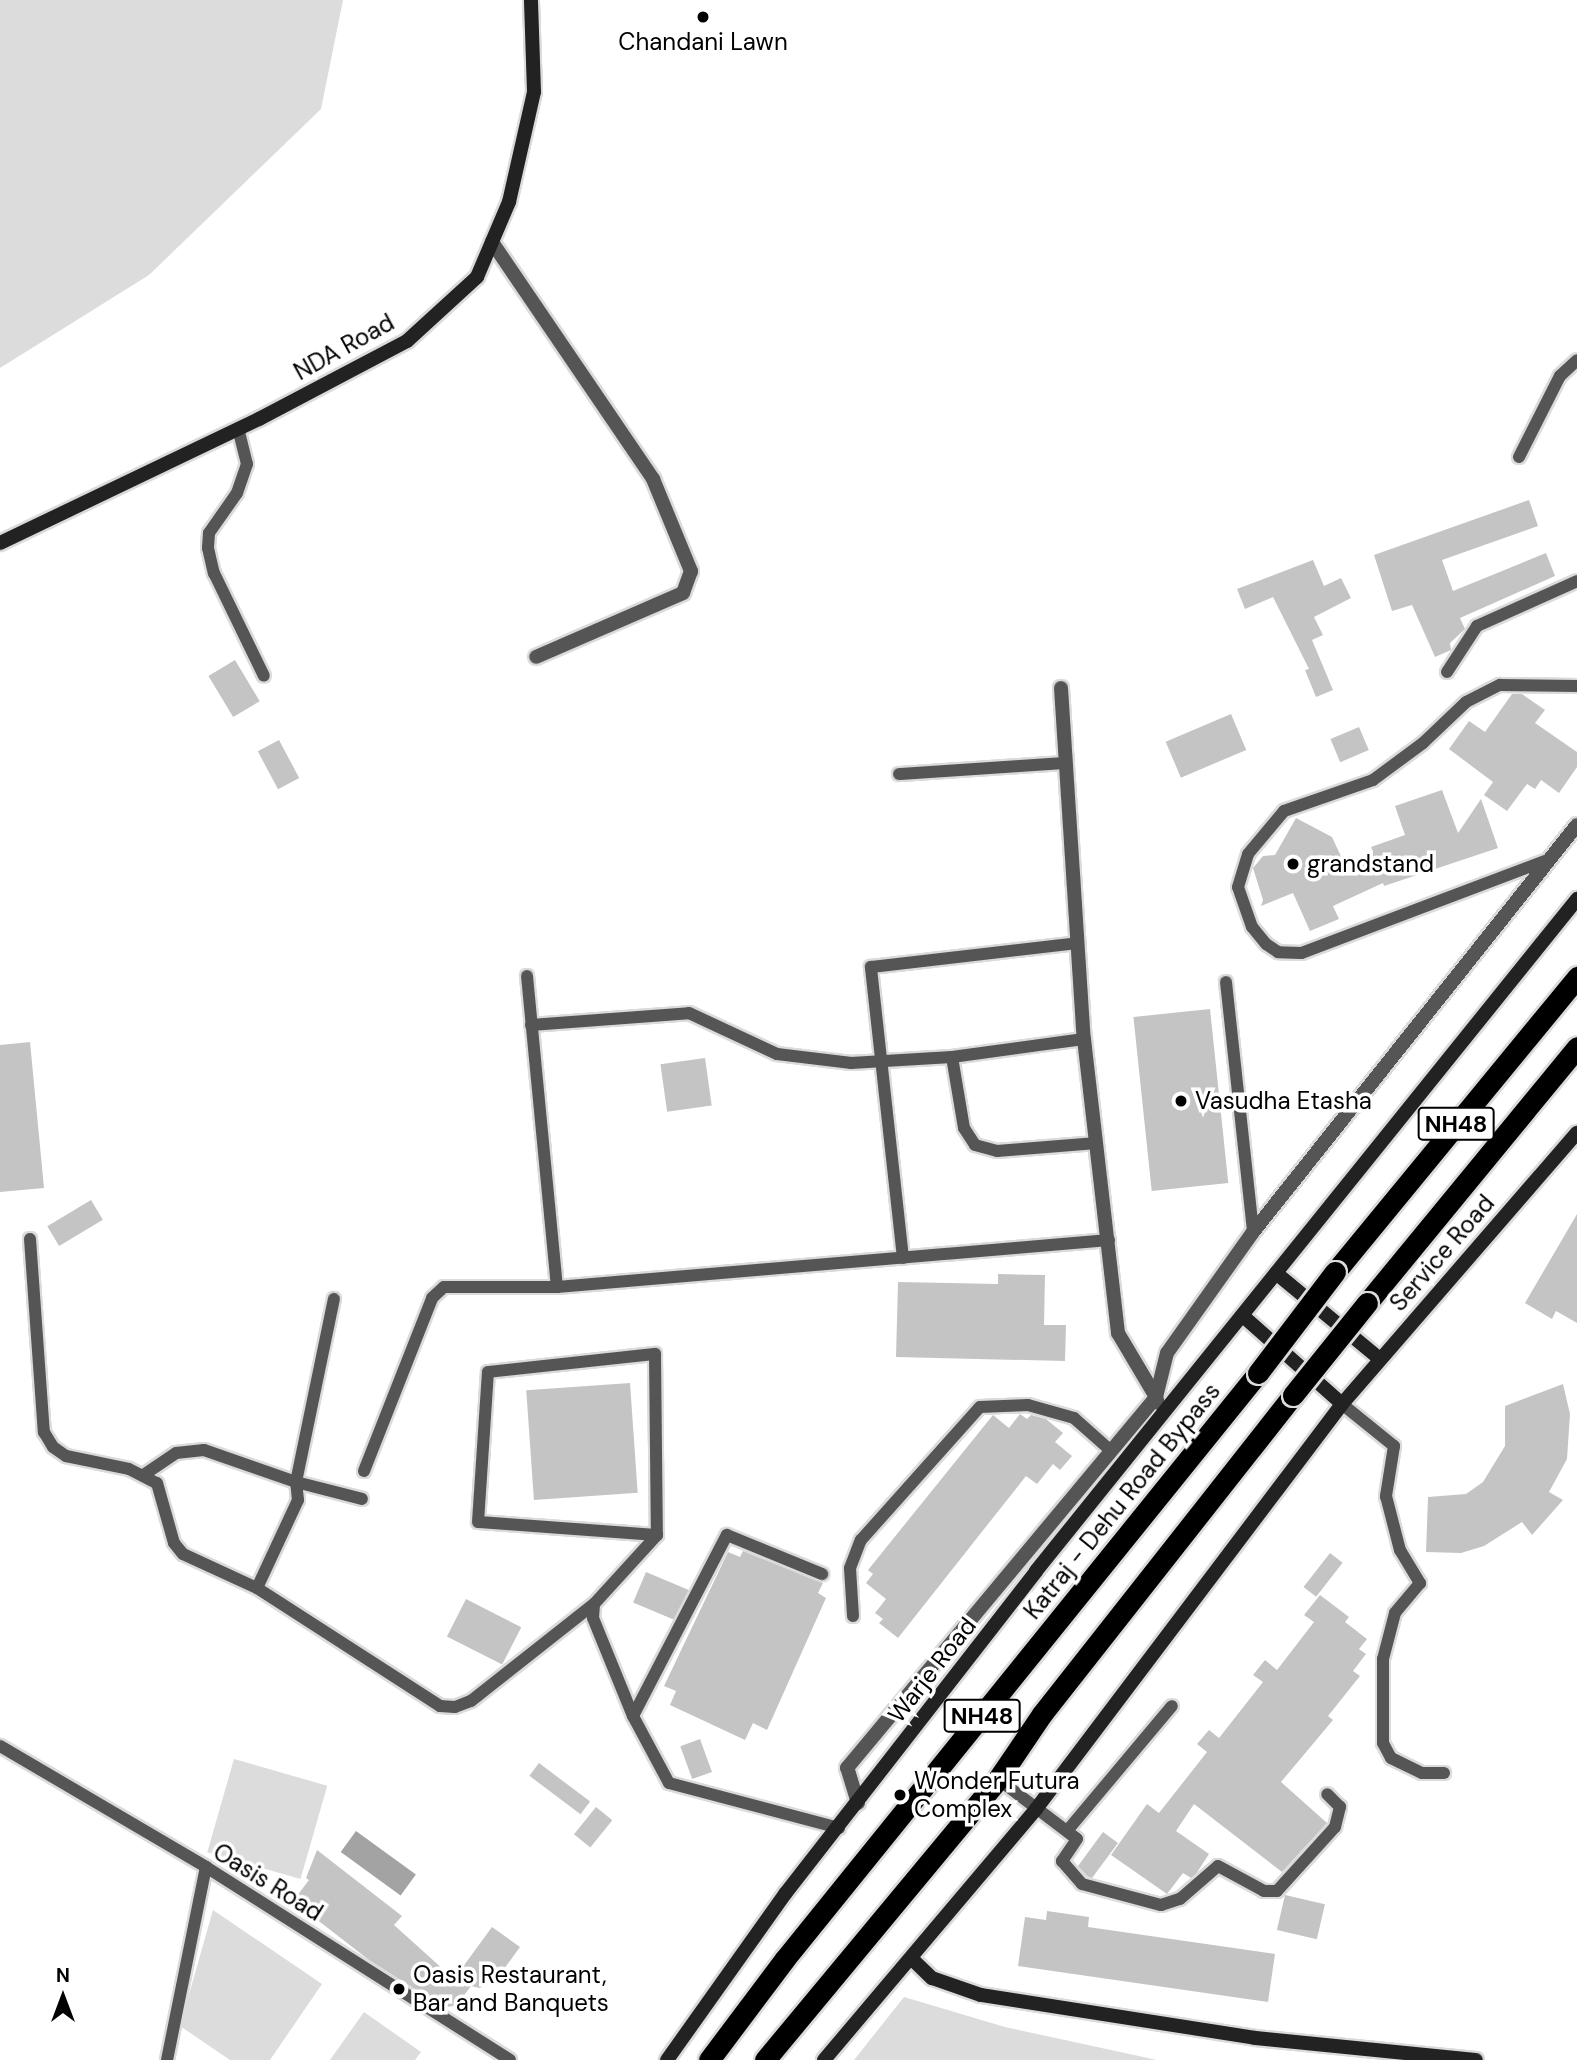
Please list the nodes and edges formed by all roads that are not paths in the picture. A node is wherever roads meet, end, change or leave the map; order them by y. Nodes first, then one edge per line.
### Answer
1 (531, 0) edge
2 (492, 242) junction
3 (1577, 360) edge
4 (238, 428) junction
5 (1519, 457) dead end
6 (0, 543) edge
7 (1577, 581) edge
8 (536, 657) dead end
9 (1447, 673) dead end
10 (264, 676) dead end
11 (1577, 686) edge
12 (1061, 688) dead end
13 (1066, 763) junction
14 (899, 774) dead end
15 (1577, 825) edge
16 (1550, 859) junction
17 (1577, 899) edge
18 (1078, 943) junction
19 (527, 976) dead end
20 (1577, 977) edge
21 (1226, 982) dead end
22 (531, 1025) junction
23 (1084, 1039) junction
24 (1577, 1047) edge
25 (952, 1057) junction
26 (880, 1062) junction
27 (1577, 1133) edge
28 (1097, 1143) junction
29 (1253, 1233) junction
30 (30, 1239) dead end
31 (1109, 1240) junction
32 (903, 1258) junction
33 (1276, 1273) junction
34 (557, 1287) junction
35 (334, 1299) dead end
36 (1243, 1316) junction
37 (1380, 1359) junction
38 (1156, 1397) junction
39 (1342, 1404) junction
40 (1162, 1418) junction
41 (1110, 1450) junction
42 (365, 1471) dead end
43 (145, 1474) junction
44 (296, 1482) junction
45 (362, 1499) dead end
46 (657, 1535) junction
47 (822, 1574) dead end
48 (257, 1588) junction
49 (594, 1604) junction
50 (853, 1616) dead end
51 (1172, 1706) dead end
52 (633, 1716) junction
53 (0, 1746) edge
54 (1444, 1773) dead end
55 (998, 1779) junction
56 (1327, 1794) dead end
57 (858, 1803) junction
58 (1036, 1809) junction
59 (839, 1828) junction
60 (1067, 1831) junction
61 (206, 1867) junction
62 (911, 1958) junction
63 (167, 2060) edge
64 (510, 2060) edge
65 (667, 2060) edge
66 (709, 2060) edge
67 (765, 2060) edge
68 (824, 2060) edge
69 (1476, 2060) edge

1 - 2 street, NDA Road
2 - 4 street, NDA Road
2 - 8 street
3 - 5 lane
4 - 6 street, NDA Road
4 - 10 lane
7 - 9 lane
11 - 16 lane
12 - 13 street
13 - 14 lane
13 - 18 street
15 - 16 street
16 - 29 street
17 - 33 street, Warje Road
18 - 23 street
18 - 26 lane
19 - 22 lane
20 - 66 highway, Katraj - Dehu Road Bypass / NH48, bridge
21 - 29 lane
22 - 26 lane
22 - 34 lane
23 - 25 lane
23 - 28 street
24 - 55 highway, NH48, bridge
25 - 26 lane
25 - 28 lane
26 - 32 lane
27 - 37 street, Service Road
28 - 31 street
29 - 38 street
30 - 43 lane
31 - 32 lane
31 - 38 street
32 - 34 lane
33 - 36 street, Warje Road
33 - 37 street
34 - 42 lane
35 - 44 lane
36 - 39 street
36 - 40 street, Warje Road
37 - 39 street, Service Road
38 - 40 street
38 - 41 street
39 - 54 lane
39 - 58 street
40 - 57 street, Warje Road
41 - 50 lane
41 - 57 street
43 - 44 lane
43 - 48 lane
44 - 45 lane
44 - 48 lane
46 - 46 lane
46 - 49 lane
47 - 52 lane
48 - 49 lane
49 - 52 lane
51 - 60 lane
52 - 59 lane
53 - 61 lane, Oasis Road
55 - 58 lane
55 - 67 highway, NH48
56 - 60 lane
57 - 59 street, Warje Road
58 - 60 lane
58 - 62 street
59 - 65 street, Warje Road
61 - 63 lane
61 - 64 lane, Oasis Road
62 - 68 street
62 - 69 street

